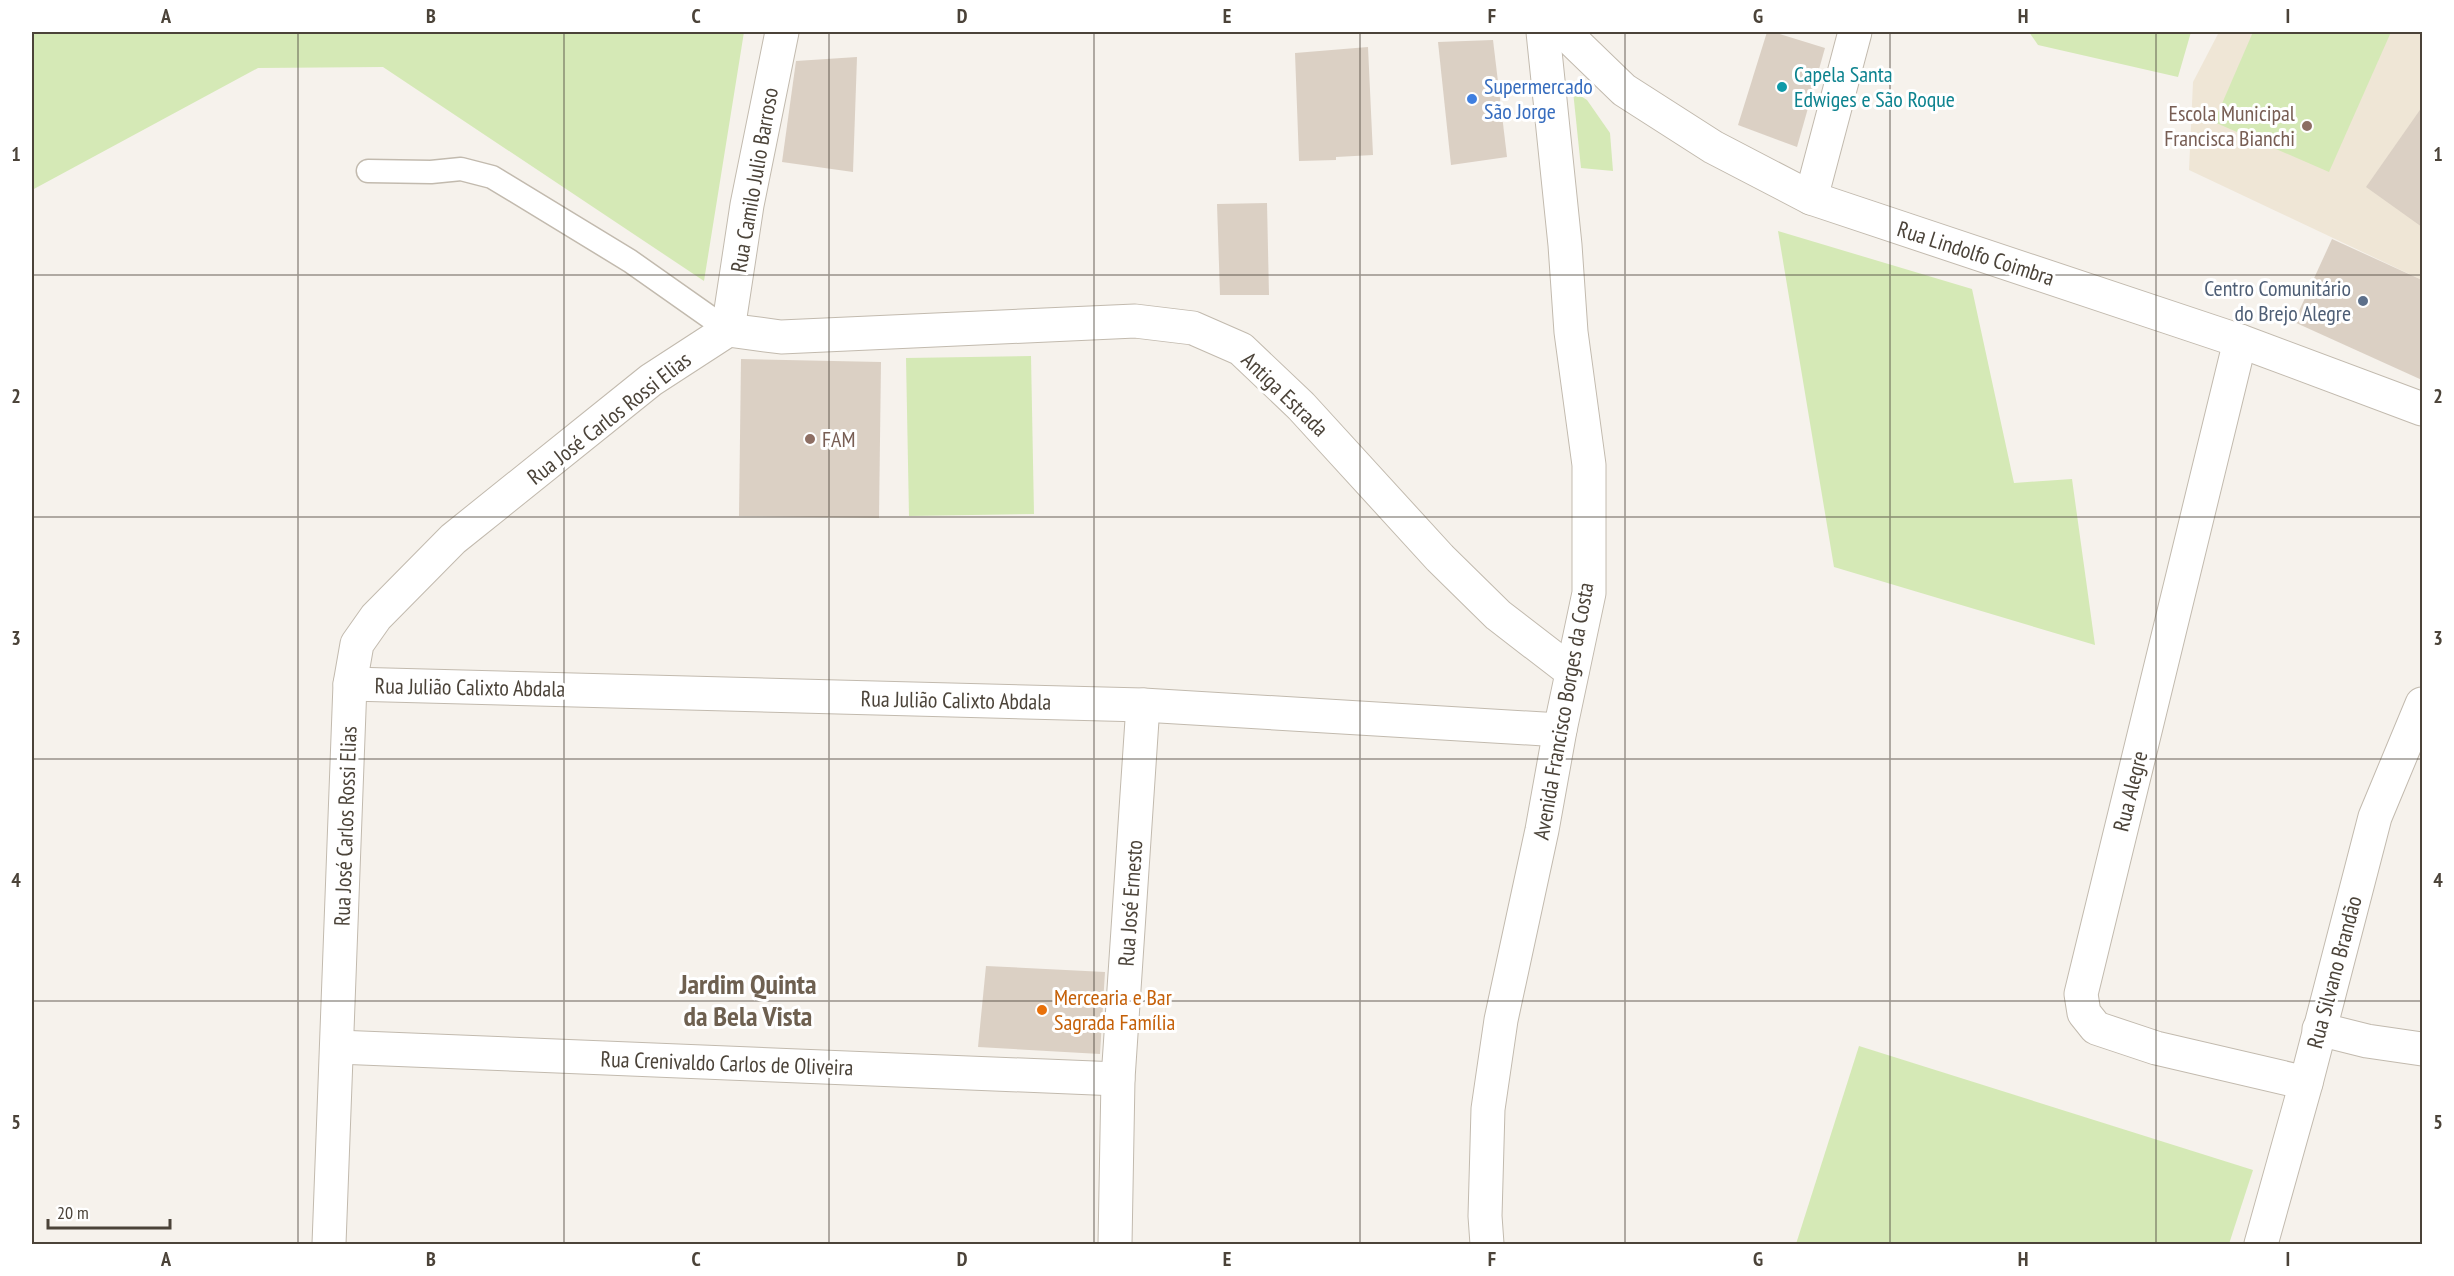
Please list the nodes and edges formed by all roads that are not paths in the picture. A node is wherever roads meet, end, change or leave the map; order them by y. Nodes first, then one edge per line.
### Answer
1 (782, 32) edge
2 (1543, 32) edge
3 (1564, 32) edge
4 (1855, 32) edge
5 (368, 171) dead end
6 (1811, 198) junction
7 (728, 330) junction
8 (2240, 341) junction
9 (2422, 408) edge
10 (1572, 672) junction
11 (350, 684) junction
12 (2422, 704) edge
13 (1143, 705) junction
14 (1560, 730) junction
15 (2319, 1029) junction
16 (337, 1047) junction
17 (2422, 1049) edge
18 (1118, 1079) junction
19 (2306, 1083) junction
20 (329, 1245) edge
21 (1115, 1245) edge
22 (1486, 1245) edge
23 (2261, 1245) edge

1 - 7 street, Rua Camilo Julio Barroso
2 - 10 street, Avenida Francisco Borges da Costa
3 - 6 street, Rua Lindolfo Coimbra
4 - 6 street
5 - 7 lane
6 - 8 street, Rua Lindolfo Coimbra
7 - 10 street, Antiga Estrada
7 - 11 street, Rua José Carlos Rossi Elias
8 - 9 street, Rua Lindolfo Coimbra
8 - 19 street, Rua Alegre
10 - 14 street, Avenida Francisco Borges da Costa
11 - 13 street, Rua Julião Calixto Abdala
11 - 16 street, Rua José Carlos Rossi Elias
12 - 15 street, Rua Silvano Brandão
13 - 14 street, Rua Julião Calixto Abdala
13 - 18 street, Rua José Ernesto
14 - 22 street, Avenida Francisco Borges da Costa
15 - 17 street
15 - 19 street, Rua Silvano Brandão
16 - 18 street, Rua Crenivaldo Carlos de Oliveira
16 - 20 street, Rua José Carlos Rossi Elias
18 - 21 street, Rua José Ernesto
19 - 23 street, Rua Silvano Brandão

